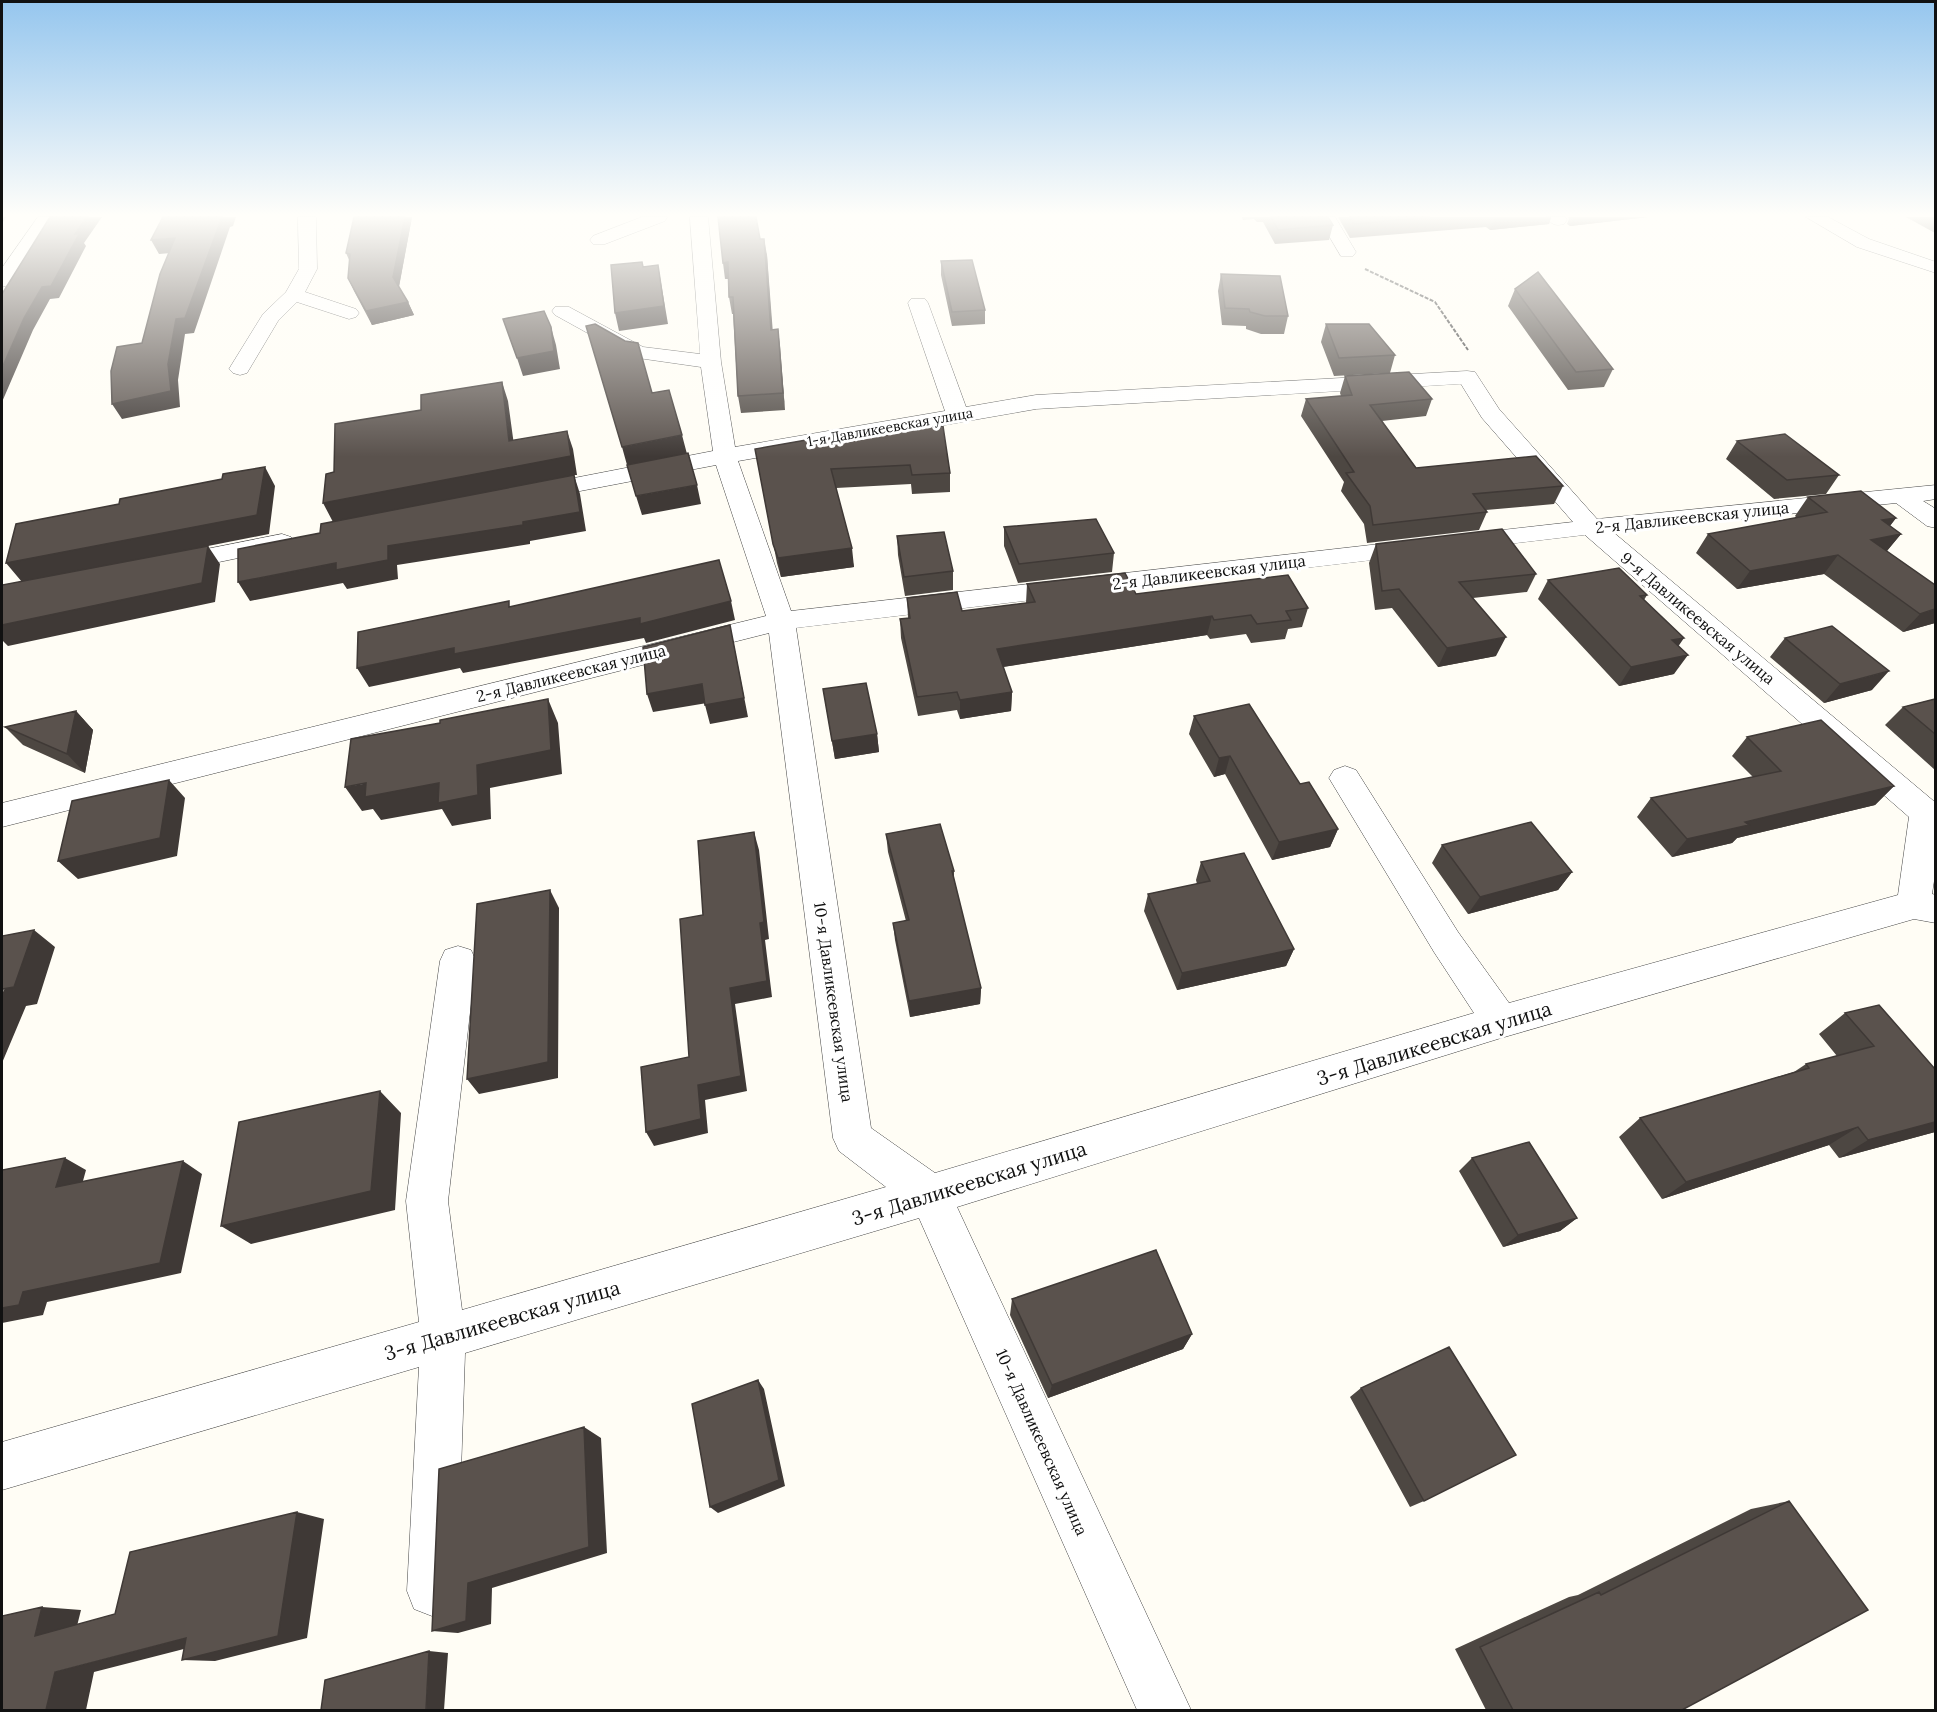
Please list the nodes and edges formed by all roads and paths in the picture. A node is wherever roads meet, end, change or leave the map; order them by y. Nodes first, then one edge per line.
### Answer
1 (292, 297) edge
2 (300, 297) edge
3 (706, 297) edge
4 (1424, 297) edge
5 (918, 303) dead end
6 (561, 311) dead end
7 (349, 313) dead end
8 (711, 362) junction
9 (240, 369) dead end
10 (1467, 377) junction
11 (958, 415) junction
12 (725, 456) junction
13 (1935, 492) edge
14 (1901, 496) junction
15 (515, 497) edge
16 (1935, 521) edge
17 (1591, 527) junction
18 (305, 538) edge
19 (153, 568) edge
20 (781, 621) junction
21 (1345, 778) dead end
22 (1931, 815) edge
23 (5, 822) edge
24 (1925, 907) edge
25 (458, 961) dead end
26 (1501, 1022) junction
27 (930, 1196) junction
28 (443, 1337) junction
29 (2, 1466) edge
30 (432, 1591) edge
31 (1164, 1710) edge

1 - 9 street
2 - 7 street
3 - 8 street, 10-я Давликеевская улица
4 - 10 path
5 - 11 street
6 - 8 street
8 - 12 street, 10-я Давликеевская улица
10 - 11 street, 1-я Давликеевская улица
10 - 17 street, 9-я Давликеевская улица
11 - 12 street, 1-я Давликеевская улица
12 - 15 street, 1-я Давликеевская улица
12 - 20 street, 10-я Давликеевская улица
13 - 14 street, 2-я Давликеевская улица
14 - 16 street
14 - 17 street, 2-я Давликеевская улица
17 - 20 street, 2-я Давликеевская улица
17 - 22 street, 9-я Давликеевская улица
18 - 19 street
20 - 23 street, 2-я Давликеевская улица
20 - 27 street, 10-я Давликеевская улица
21 - 26 street
22 - 24 street, 9-я Давликеевская улица
24 - 26 street, 3-я Давликеевская улица
25 - 28 street
26 - 27 street, 3-я Давликеевская улица
27 - 28 street, 3-я Давликеевская улица
27 - 31 street, 10-я Давликеевская улица
28 - 29 street, 3-я Давликеевская улица
28 - 30 street

